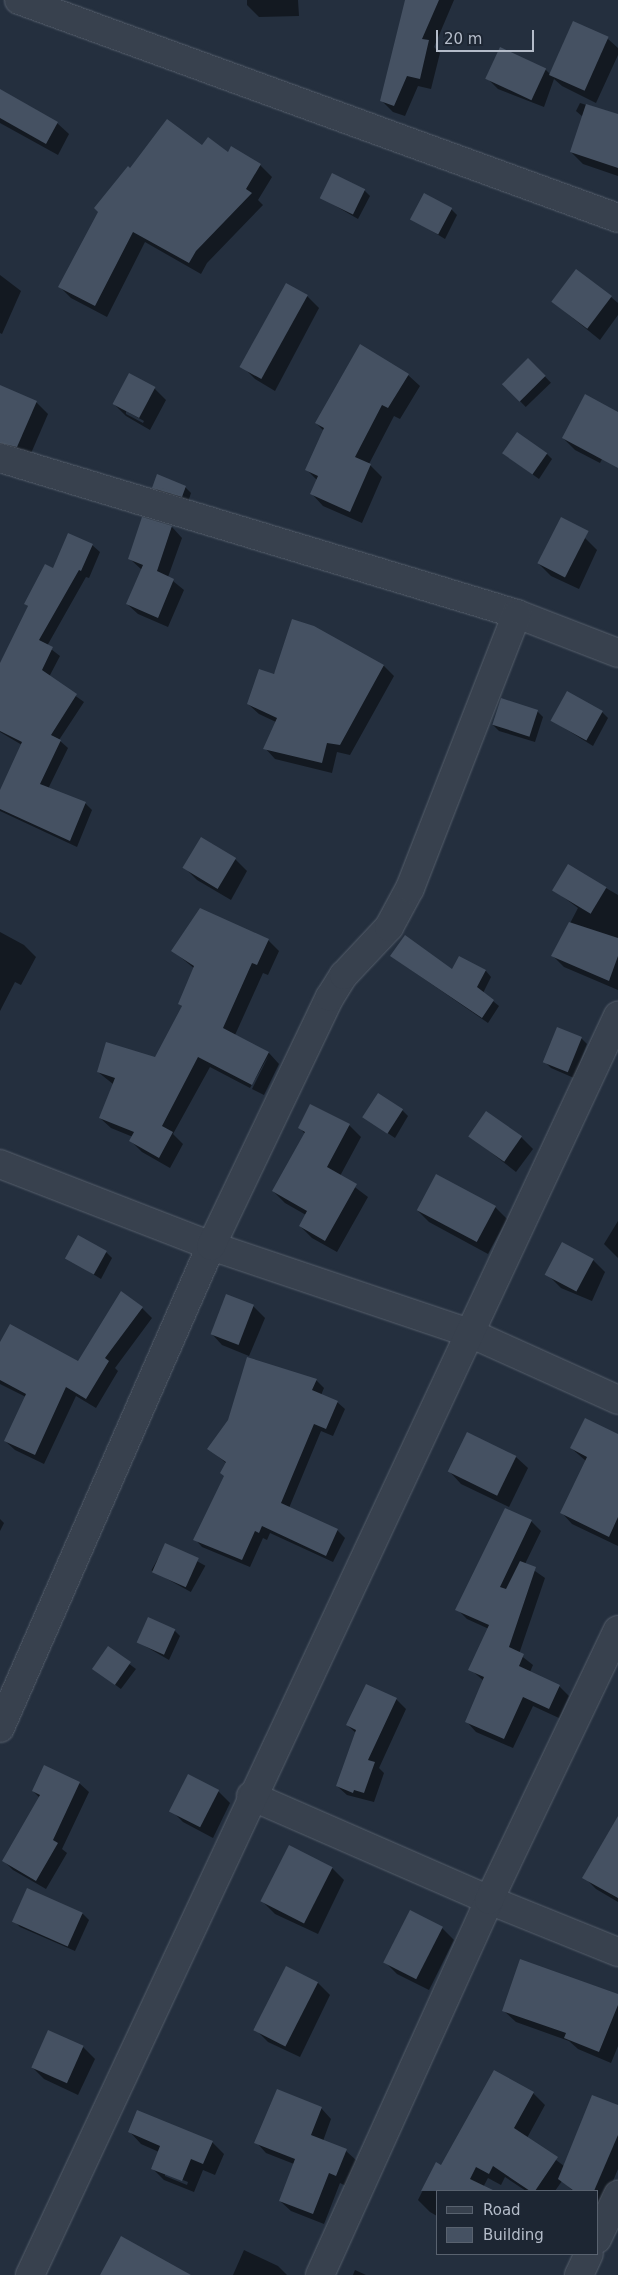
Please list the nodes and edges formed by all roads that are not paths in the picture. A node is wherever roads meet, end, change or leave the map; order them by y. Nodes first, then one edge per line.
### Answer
1 (29, 2) edge
2 (618, 218) edge
3 (1, 463) edge
4 (517, 614) junction
5 (618, 653) edge
6 (618, 1016) edge
7 (0, 1164) edge
8 (211, 1246) junction
9 (472, 1334) junction
10 (618, 1400) edge
11 (618, 1630) edge
12 (0, 1728) edge
13 (251, 1796) junction
14 (489, 1900) junction
15 (618, 1952) edge
16 (618, 2195) edge
17 (598, 2236) edge
18 (589, 2255) edge
19 (30, 2275) edge
20 (320, 2275) edge
21 (579, 2275) edge

1 - 2 street
3 - 4 street
4 - 5 street
4 - 8 street
6 - 9 street
7 - 8 street
8 - 9 street
8 - 12 street
9 - 10 street
9 - 13 street
11 - 14 street
13 - 14 street
13 - 19 street
14 - 15 street
14 - 20 street
16 - 17 street
18 - 21 street

